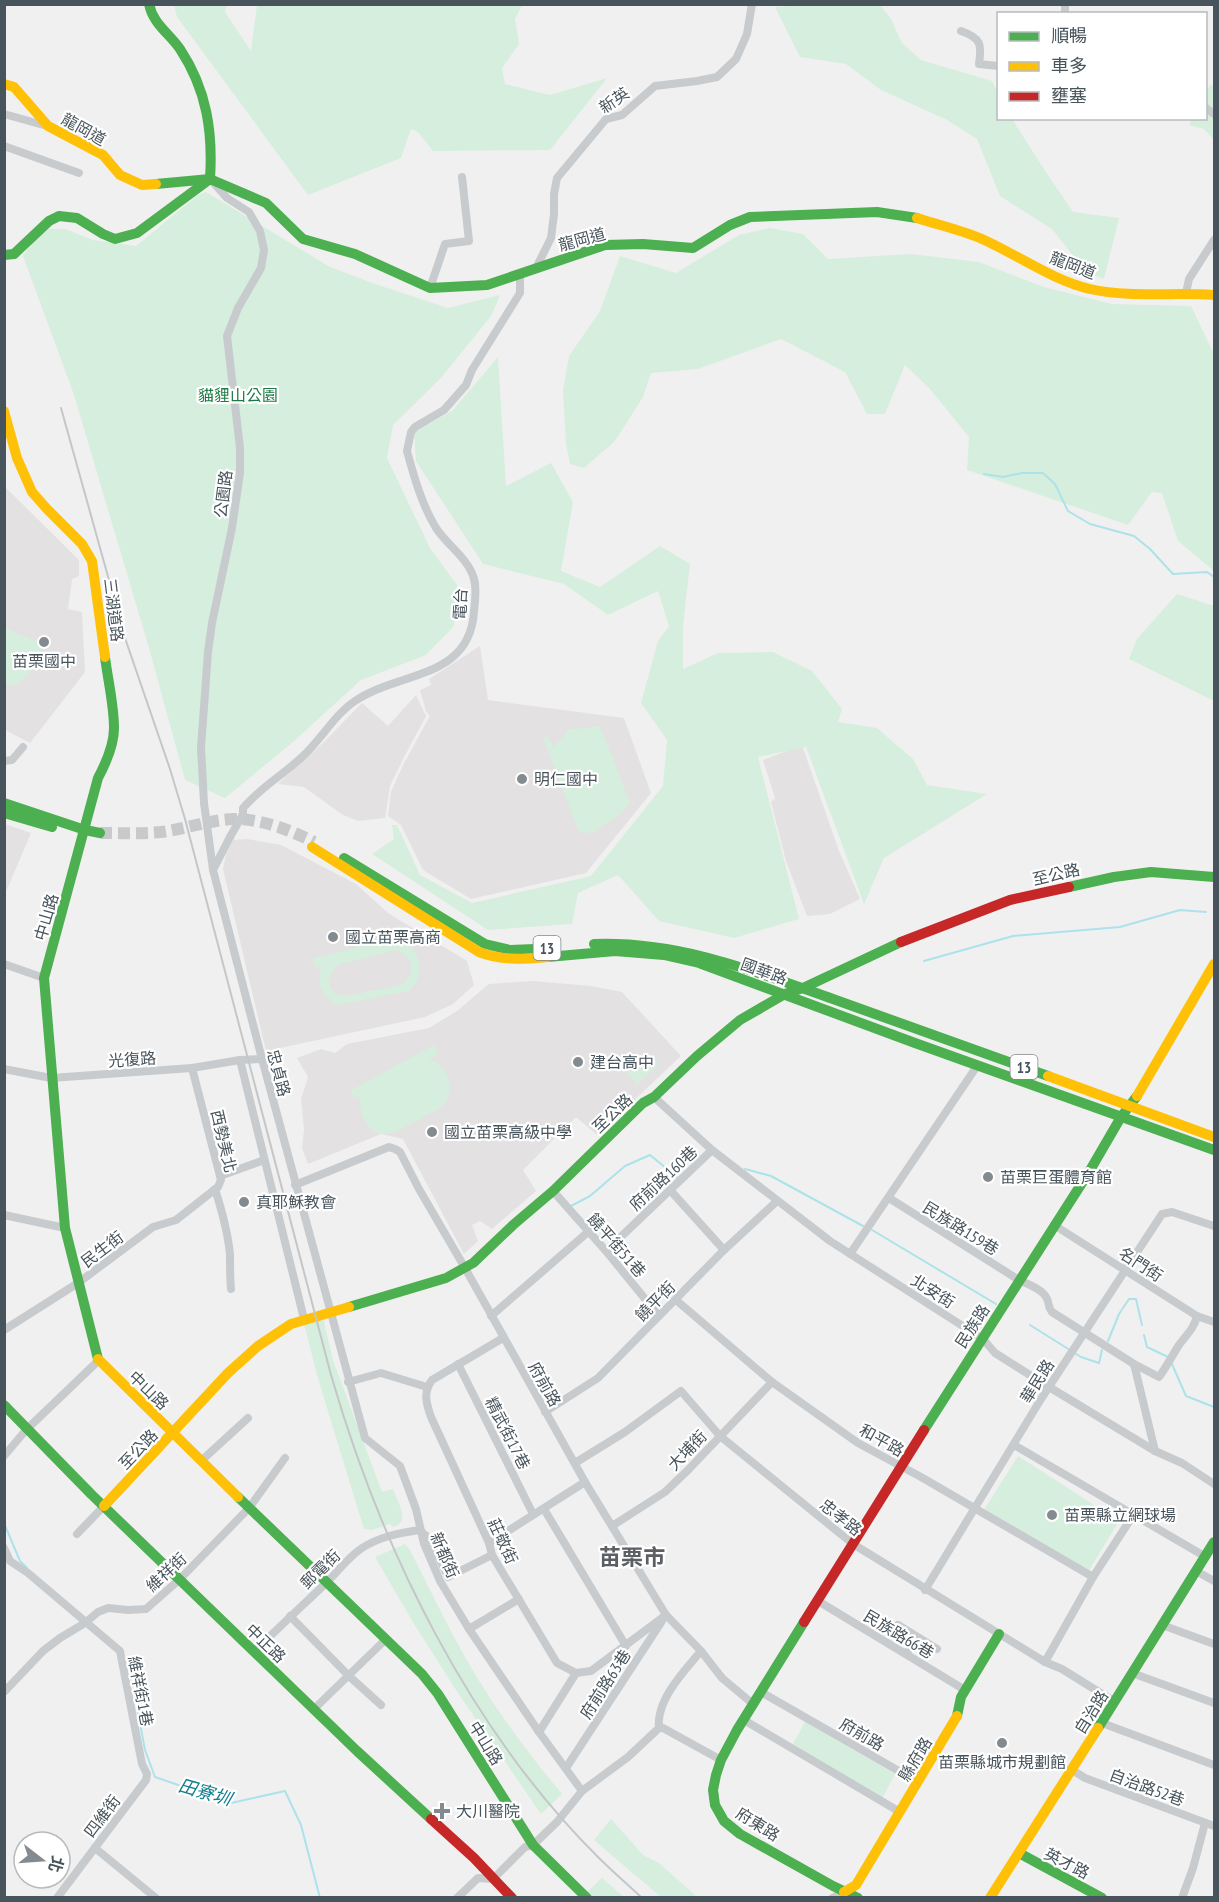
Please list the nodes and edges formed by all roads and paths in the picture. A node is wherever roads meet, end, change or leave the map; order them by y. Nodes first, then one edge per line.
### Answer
1 (149, 4) edge
2 (752, 4) edge
3 (961, 31) dead end
4 (997, 66) edge
5 (4, 84) edge
6 (4, 114) edge
7 (48, 126) junction
8 (4, 146) edge
9 (79, 173) dead end
10 (462, 177) dead end
11 (210, 179) junction
12 (1215, 240) edge
13 (4, 255) edge
14 (536, 268) junction
15 (520, 274) junction
16 (430, 288) junction
17 (1186, 293) junction
18 (1215, 295) edge
19 (4, 411) edge
20 (22, 747) dead end
21 (4, 761) edge
22 (4, 803) edge
23 (4, 813) edge
24 (84, 833) junction
25 (100, 836) tunnel mouth
26 (209, 840) joint
27 (313, 845) tunnel mouth
28 (213, 870) junction
29 (1215, 877) edge
30 (615, 946) junction
31 (4, 964) edge
32 (1215, 964) edge
33 (44, 978) junction
34 (803, 988) junction
35 (785, 994) junction
36 (261, 1059) junction
37 (240, 1060) junction
38 (977, 1066) junction
39 (192, 1068) junction
40 (4, 1069) edge
41 (51, 1078) junction
42 (654, 1097) junction
43 (1130, 1104) junction
44 (1121, 1117) junction
45 (1215, 1137) edge
46 (712, 1150) junction
47 (1215, 1150) edge
48 (264, 1160) junction
49 (220, 1176) junction
50 (296, 1185) junction
51 (215, 1189) junction
52 (670, 1190) junction
53 (553, 1191) junction
54 (889, 1198) junction
55 (777, 1201) junction
56 (4, 1215) edge
57 (1054, 1225) junction
58 (1215, 1226) edge
59 (65, 1228) junction
60 (588, 1232) junction
61 (724, 1250) junction
62 (606, 1251) junction
63 (850, 1254) junction
64 (465, 1268) junction
65 (1125, 1270) junction
66 (1019, 1280) junction
67 (78, 1283) junction
68 (231, 1289) dead end
69 (676, 1300) junction
70 (329, 1311) junction
71 (491, 1316) junction
72 (659, 1316) junction
73 (1197, 1316) junction
74 (304, 1319) junction
75 (1215, 1322) edge
76 (4, 1330) edge
77 (1084, 1332) junction
78 (503, 1338) junction
79 (983, 1339) junction
80 (98, 1361) junction
81 (458, 1364) junction
82 (1134, 1364) junction
83 (348, 1382) junction
84 (772, 1382) junction
85 (427, 1387) junction
86 (1049, 1387) junction
87 (4, 1405) edge
88 (544, 1412) junction
89 (248, 1418) dead end
90 (26, 1430) junction
91 (173, 1434) junction
92 (720, 1436) junction
93 (1014, 1445) junction
94 (1155, 1451) junction
95 (4, 1456) edge
96 (285, 1458) dead end
97 (201, 1461) junction
98 (575, 1463) junction
99 (902, 1466) junction
100 (585, 1482) junction
101 (1215, 1484) edge
102 (104, 1506) junction
103 (249, 1508) junction
104 (544, 1509) junction
105 (975, 1509) junction
106 (533, 1514) junction
107 (1134, 1514) junction
108 (612, 1526) junction
109 (419, 1530) junction
110 (77, 1534) dead end
111 (1215, 1542) edge
112 (489, 1543) junction
113 (853, 1544) junction
114 (4, 1548) edge
115 (492, 1555) junction
116 (1206, 1557) junction
117 (1196, 1571) junction
118 (1094, 1577) junction
119 (180, 1579) junction
120 (1215, 1581) edge
121 (327, 1582) junction
122 (925, 1590) junction
123 (519, 1599) junction
124 (818, 1600) junction
125 (666, 1615) junction
126 (290, 1616) junction
127 (84, 1623) junction
128 (898, 1625) dead end
129 (1162, 1625) junction
130 (469, 1629) junction
131 (999, 1634) junction
132 (918, 1637) junction
133 (385, 1640) junction
134 (1215, 1644) edge
135 (626, 1646) junction
136 (937, 1649) dead end
137 (701, 1651) junction
138 (254, 1652) junction
139 (906, 1654) junction
140 (1045, 1662) junction
141 (576, 1673) junction
142 (1132, 1673) junction
143 (349, 1676) junction
144 (966, 1690) junction
145 (4, 1692) edge
146 (761, 1692) junction
147 (1115, 1702) junction
148 (1215, 1703) edge
149 (753, 1704) junction
150 (381, 1705) dead end
151 (314, 1709) junction
152 (744, 1720) junction
153 (1102, 1723) junction
154 (659, 1728) junction
155 (539, 1732) junction
156 (721, 1760) junction
157 (1215, 1765) edge
158 (566, 1768) junction
159 (1072, 1770) junction
160 (146, 1780) joint
161 (918, 1782) junction
162 (582, 1791) junction
163 (900, 1812) junction
164 (1205, 1823) junction
165 (1215, 1826) edge
166 (533, 1845) junction
167 (95, 1848) junction
168 (1018, 1853) junction
169 (493, 1879) junction
170 (843, 1896) edge
171 (1102, 1897) edge
172 (57, 1898) edge
173 (156, 1898) edge
174 (458, 1898) edge
175 (512, 1898) edge
176 (587, 1898) edge
177 (831, 1898) edge
178 (858, 1898) edge
179 (990, 1898) edge
180 (1182, 1898) edge

1 - 11 street
2 - 14 street, 新英
3 - 4 street
5 - 7 street, 龍岡道
6 - 7 street
7 - 11 street, 龍岡道
8 - 9 street
10 - 16 street
11 - 13 street
11 - 16 street, 龍岡道
11 - 26 street, 公園路, bridge
12 - 17 street
14 - 15 street, 龍岡道
14 - 17 street, 龍岡道
15 - 16 street, 龍岡道
15 - 28 street, 電台, bridge
17 - 18 street, 龍岡道
19 - 24 street, 三湖道路
20 - 21 street
22 - 24 street
23 - 24 street
24 - 25 street
24 - 33 street, 中山路
26 - 28 street, 忠貞路
27 - 30 street, 國華路 / 13
28 - 36 street, 忠貞路
29 - 34 street, 至公路
30 - 34 street, 國華路 / 13
30 - 35 street, 國華路 / 13
31 - 33 street
32 - 43 street, 民族路
33 - 41 street, 中山路
34 - 35 street, 至公路
34 - 43 street, 國華路 / 13
35 - 38 street, 國華路 / 13
35 - 42 street, 至公路
36 - 37 street, 光復路
36 - 50 street, 忠貞路
37 - 39 street, 光復路
37 - 48 street
38 - 44 street, 國華路 / 13
38 - 54 street
39 - 41 street, 光復路
39 - 49 street, 西勢美北
40 - 41 street, 光復路
41 - 59 street, 中山路
42 - 46 street, 北安街
42 - 53 street, 至公路
43 - 44 street, 民族路
43 - 45 street, 國華路 / 13
44 - 47 street, 國華路 / 13
44 - 57 street, 民族路
46 - 52 street, 府前路160巷
46 - 55 street, 北安街
48 - 49 street
48 - 74 street
49 - 51 street, 西勢美北
50 - 64 street, 府前路
50 - 70 street, 忠貞路
51 - 67 street, 民生街
51 - 68 street, 西勢美北
52 - 61 street
52 - 62 street, 府前路160巷
53 - 60 street, 饒平街51巷
53 - 64 street, 至公路
54 - 63 street
54 - 66 street, 民族路159巷
55 - 61 street, 饒平街
55 - 63 street, 北安街
56 - 59 street
57 - 65 street, 名門街
57 - 66 street, 民族路
58 - 65 street, 華民路
59 - 67 street, 中山路
60 - 62 street, 饒平街51巷
60 - 71 street
61 - 69 street, 饒平街
62 - 72 street, 饒平街51巷
63 - 79 street, 北安街
64 - 70 street, 至公路
64 - 71 street, 府前路
65 - 73 street, 名門街
65 - 77 street, 華民路
66 - 77 street, 民族路159巷
66 - 79 street, 民族路
67 - 76 street, 民生街
67 - 80 street, 中山路
69 - 72 street, 饒平街
69 - 84 street, 和平路
70 - 74 street, 至公路
70 - 83 street, 新都街
71 - 78 street, 府前路
72 - 88 street, 饒平街
73 - 75 street, 名門街
73 - 82 street, 民族路159巷
74 - 91 street, 至公路
77 - 82 street, 民族路159巷
77 - 86 street, 華民路
78 - 81 street
78 - 88 street, 府前路
79 - 86 street, 北安街
79 - 99 street, 民族路
80 - 90 street
80 - 91 street, 中山路
81 - 85 street
81 - 106 street, 精武街17巷
82 - 94 street
83 - 85 street
83 - 109 street, 新都街
84 - 92 street, 大埔街
84 - 99 street, 和平路
85 - 112 street, 莊敬街
86 - 93 street, 華民路
86 - 94 street, 北安街
87 - 90 street, 中正路
88 - 98 street, 府前路
89 - 97 street
90 - 95 street
90 - 102 street, 中正路
91 - 97 street, 中山路
91 - 102 street, 至公路
92 - 98 street, 忠孝路
92 - 108 street, 大埔街
92 - 113 street, 忠孝路
93 - 105 street, 華民路
93 - 107 street
94 - 101 street, 北安街
96 - 103 street, 維祥街
97 - 103 street, 中山路
98 - 100 street, 府前路
99 - 105 street, 和平路
99 - 113 street, 民族路
100 - 104 street
100 - 108 street, 府前路
102 - 110 street, 至公路
102 - 119 street, 中正路
103 - 119 street, 維祥街
103 - 121 street, 中山路
104 - 106 street
104 - 135 street
105 - 118 street, 和平路
105 - 122 street, 華民路
106 - 112 street
107 - 116 street
107 - 118 street
108 - 125 street, 府前路
109 - 115 street
109 - 121 street, 郵電街
109 - 130 street, 新都街
111 - 116 street, 自治路
112 - 115 street, 莊敬街
113 - 122 street, 忠孝路
113 - 124 street, 民族路
114 - 127 street, 維祥街1巷
115 - 123 street, 莊敬街
116 - 117 street, 自治路
117 - 120 street
117 - 129 street, 自治路
118 - 140 street
119 - 127 street, 維祥街
119 - 138 street, 中正路
121 - 126 street, 郵電街
121 - 133 street, 中山路
122 - 131 street, 忠孝路
123 - 130 street
123 - 141 street, 莊敬街
124 - 139 street, 民族路66巷
124 - 146 street, 民族路
125 - 135 street
125 - 137 street, 府前路
125 - 158 street, 府前路63巷
126 - 138 street, 郵電街
126 - 143 street
127 - 145 street, 維祥街
127 - 160 street, 維祥街1巷
128 - 132 street
129 - 134 street
129 - 142 street, 自治路
130 - 155 street, 新都街
131 - 140 street, 忠孝路
131 - 144 street, 縣府路
132 - 136 street
132 - 139 street
133 - 143 street
133 - 166 street, 中山路
135 - 141 street
137 - 149 street, 府前路
137 - 154 street
138 - 151 street, 中正路
139 - 144 street, 民族路66巷
140 - 147 street, 忠孝路
141 - 155 street
142 - 147 street, 自治路
142 - 148 street
143 - 150 street
143 - 151 street
144 - 161 street, 縣府路
146 - 149 street, 民族路
146 - 161 street, 府前路
147 - 153 street, 自治路
149 - 152 street, 府東路
151 - 169 street, 中正路
152 - 156 street, 府東路
152 - 163 street
153 - 157 street
153 - 159 street, 自治路
154 - 156 street
154 - 162 street
155 - 158 street, 新都街
156 - 170 street, 府東路
158 - 162 street, 新都街
159 - 164 street, 自治路52巷
159 - 168 street, 自治路
160 - 167 street, 四維街
161 - 163 street, 縣府路
162 - 166 street
163 - 170 street, 縣府路
164 - 165 street, 自治路52巷
164 - 180 street
166 - 169 street
166 - 176 street, 中山路
167 - 172 street, 四維街
167 - 173 street
168 - 171 street, 英才路
168 - 179 street, 自治路
169 - 174 street
169 - 175 street, 中正路
170 - 177 street
170 - 178 street, 府東路

